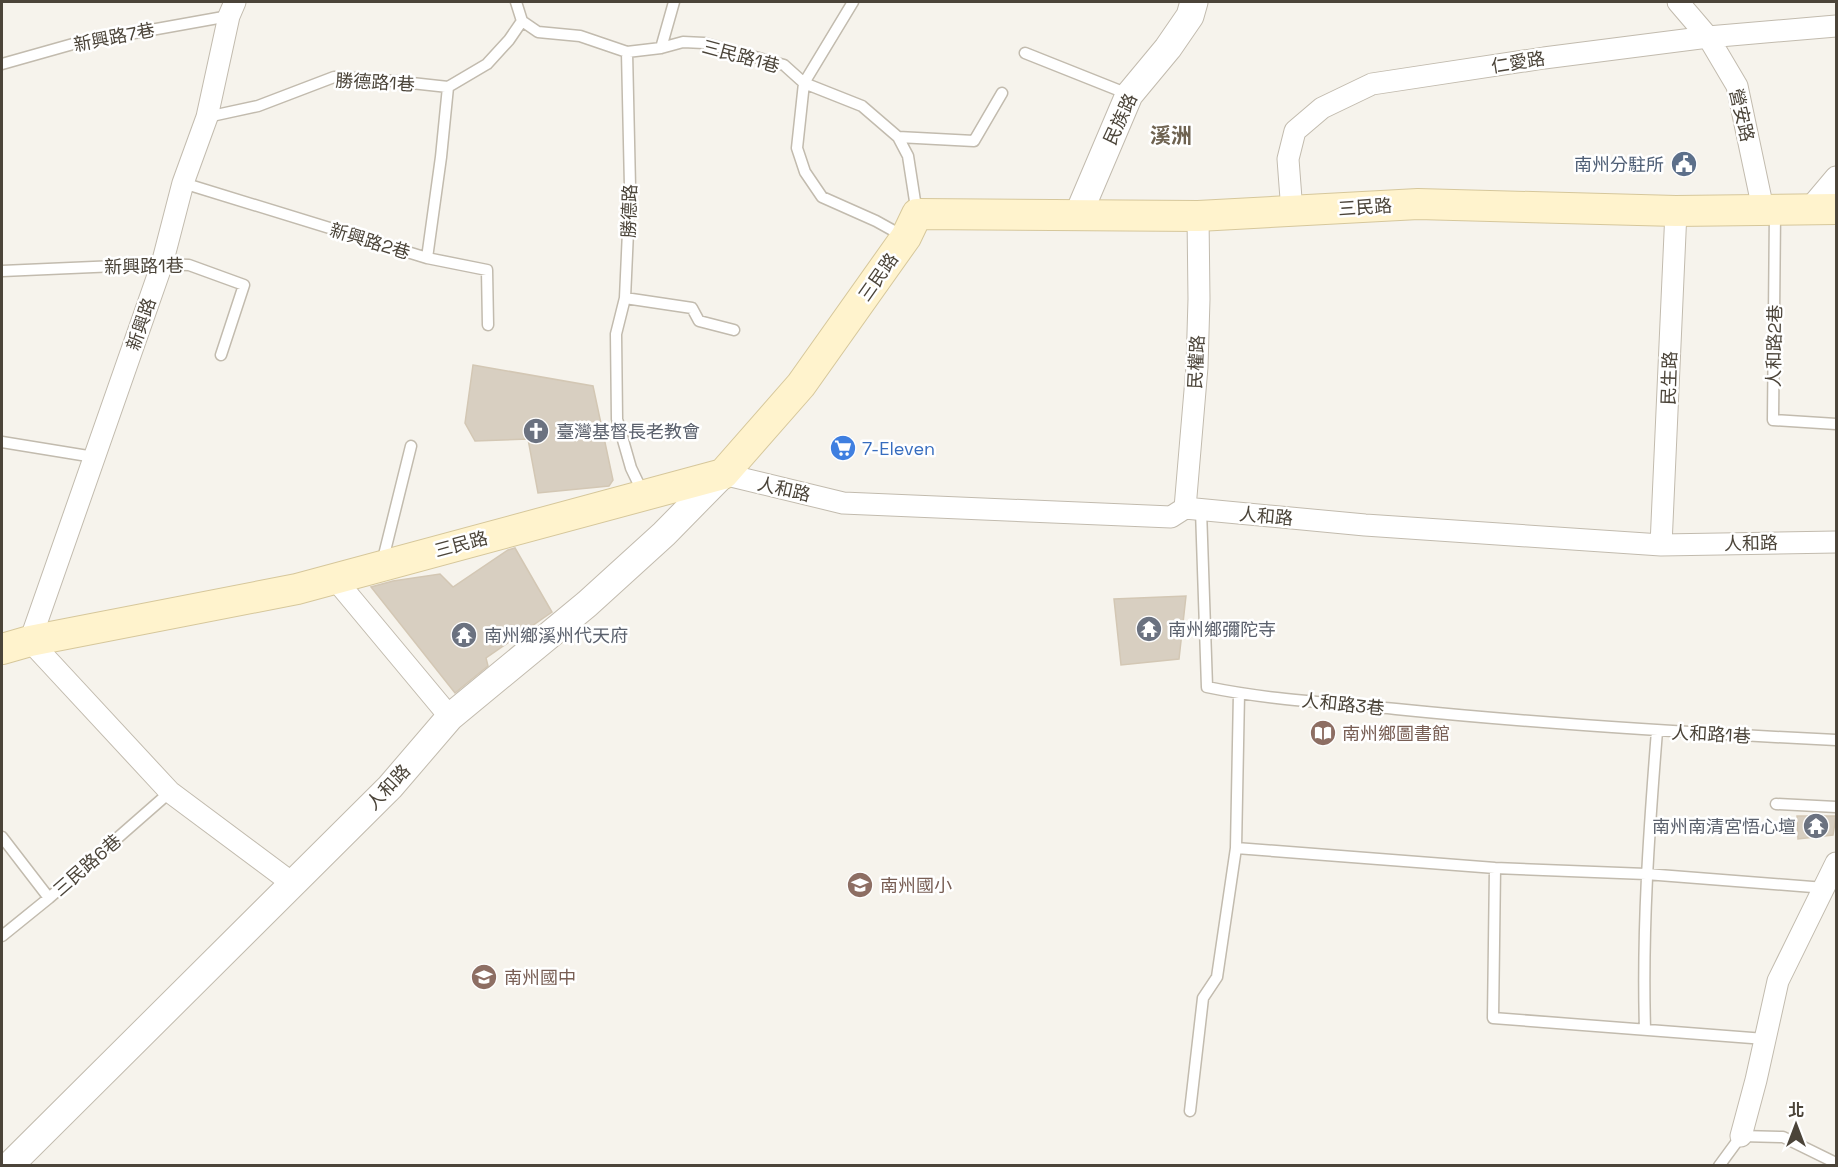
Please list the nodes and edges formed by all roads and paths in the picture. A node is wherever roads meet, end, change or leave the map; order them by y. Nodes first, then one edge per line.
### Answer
1 (516, 2) edge
2 (674, 2) edge
3 (853, 2) edge
4 (1194, 2) edge
5 (1678, 2) edge
6 (232, 9) edge
7 (522, 21) junction
8 (1836, 26) edge
9 (1708, 38) junction
10 (661, 48) junction
11 (627, 52) junction
12 (1025, 53) dead end
13 (2, 64) edge
14 (804, 83) junction
15 (448, 87) junction
16 (1002, 93) dead end
17 (1129, 95) junction
18 (207, 117) junction
19 (898, 137) junction
20 (1836, 177) edge
21 (183, 183) junction
22 (1769, 209) junction
23 (1823, 209) edge
24 (1676, 211) junction
25 (1292, 212) junction
26 (1078, 215) junction
27 (1198, 216) junction
28 (912, 226) junction
29 (427, 258) junction
30 (162, 264) junction
31 (2, 271) edge
32 (625, 298) junction
33 (488, 325) dead end
34 (734, 330) dead end
35 (220, 355) dead end
36 (1836, 424) edge
37 (2, 442) edge
38 (411, 446) dead end
39 (94, 457) junction
40 (723, 474) junction
41 (644, 496) junction
42 (1193, 509) junction
43 (1836, 542) edge
44 (1661, 545) junction
45 (381, 567) junction
46 (335, 579) junction
47 (30, 641) junction
48 (2, 649) edge
49 (1239, 693) junction
50 (450, 717) junction
51 (1657, 731) junction
52 (1836, 740) edge
53 (170, 792) junction
54 (1776, 804) dead end
55 (1836, 807) edge
56 (2, 837) edge
57 (1236, 848) junction
58 (1836, 863) edge
59 (1495, 868) junction
60 (1646, 874) junction
61 (292, 883) junction
62 (1825, 888) junction
63 (49, 898) junction
64 (2, 936) edge
65 (1645, 1029) junction
66 (1765, 1039) junction
67 (1190, 1111) dead end
68 (1741, 1136) junction
69 (1836, 1163) edge
70 (9, 1166) edge
71 (1719, 1166) edge

1 - 7 lane
2 - 10 lane
3 - 14 lane
4 - 17 street, 民族路
5 - 9 street, 營安路
6 - 13 lane, 新興路7巷
6 - 18 street, 新興路
7 - 11 lane
7 - 15 lane
8 - 9 street, 仁愛路
9 - 22 street, 營安路
9 - 25 street, 仁愛路
10 - 11 lane, 三民路1巷
10 - 14 lane, 三民路1巷
11 - 32 lane, 勝德路
12 - 17 lane
14 - 19 lane, 三民路1巷
14 - 28 lane
15 - 18 lane, 勝德路1巷
15 - 29 lane, 新興路2巷
16 - 19 lane
17 - 26 street, 民族路
18 - 21 street, 新興路
19 - 28 lane, 三民路1巷
20 - 23 street
21 - 29 lane, 新興路2巷
21 - 30 street, 新興路
22 - 23 main road, 三民路
22 - 24 main road, 三民路
22 - 36 lane, 人和路2巷
24 - 25 main road, 三民路
24 - 44 street, 民生路
25 - 27 main road, 三民路
26 - 27 main road, 三民路
26 - 28 main road, 三民路
27 - 42 street, 民權路
28 - 40 main road, 三民路
29 - 33 lane
30 - 31 lane, 新興路1巷
30 - 35 lane, 新興路1巷
30 - 39 street, 新興路
32 - 34 lane
32 - 41 lane, 勝德路
37 - 39 lane
38 - 45 lane
39 - 47 street, 新興路
40 - 41 main road, 三民路
40 - 42 street, 人和路
40 - 50 street, 人和路
41 - 45 main road, 三民路
42 - 44 street, 人和路
42 - 49 lane, 人和路3巷
43 - 44 street, 人和路
45 - 46 main road, 三民路
46 - 47 main road, 三民路
46 - 50 street
47 - 48 main road, 三民路
47 - 53 street
49 - 51 lane, 人和路3巷
49 - 57 lane
50 - 61 street, 人和路
51 - 52 lane, 人和路1巷
51 - 60 lane, 人和路1巷
53 - 61 street
53 - 63 lane, 三民路6巷
54 - 55 lane
56 - 63 lane
57 - 59 lane
57 - 67 lane
58 - 62 street
59 - 60 lane
59 - 65 lane
60 - 62 lane
60 - 65 lane, 人和路1巷
61 - 70 street, 人和路
62 - 66 street
63 - 64 lane, 三民路6巷
65 - 66 lane
66 - 68 street
68 - 69 lane
68 - 71 lane

